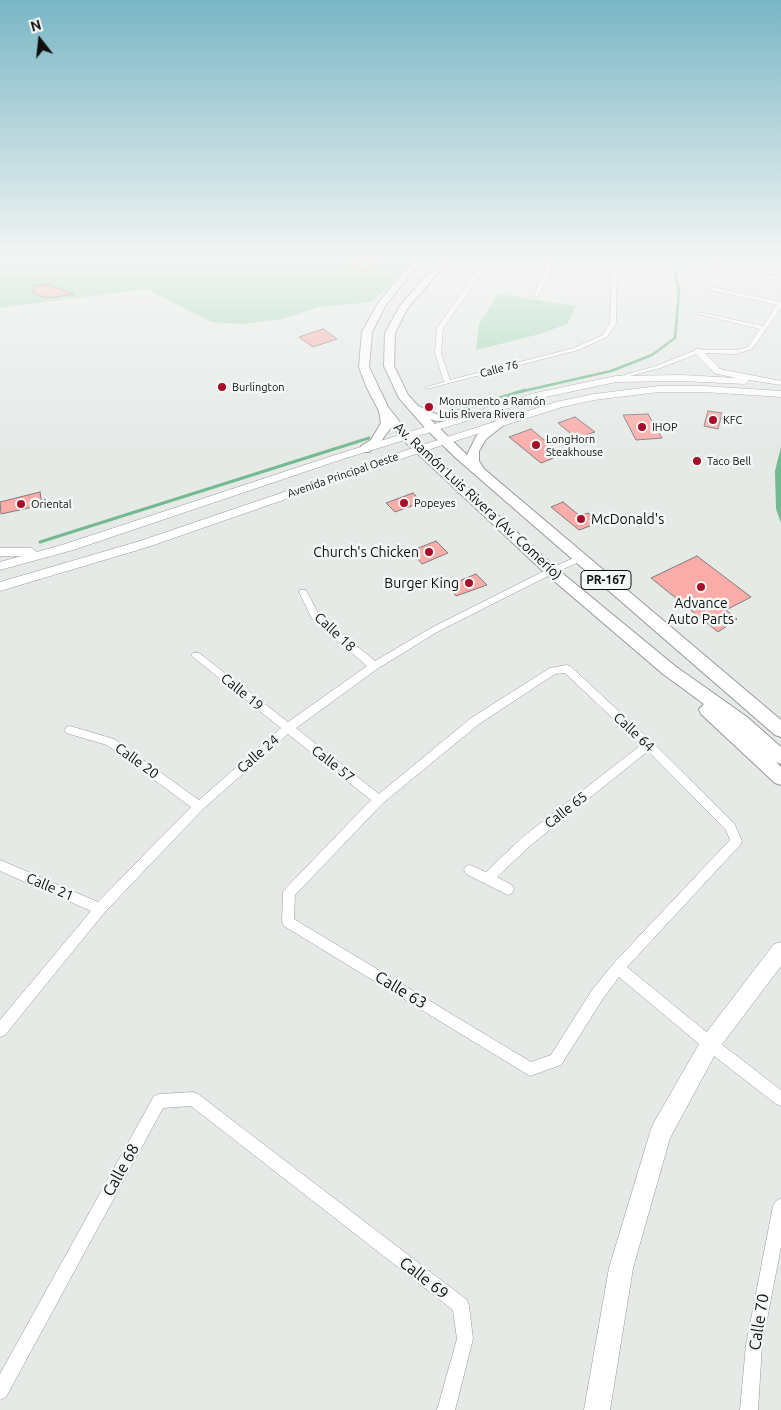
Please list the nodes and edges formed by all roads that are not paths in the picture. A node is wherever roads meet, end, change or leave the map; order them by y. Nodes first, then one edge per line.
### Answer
1 (372, 323) edge
2 (385, 323) edge
3 (396, 323) edge
4 (444, 323) edge
5 (613, 323) edge
6 (742, 323) edge
7 (768, 323) edge
8 (764, 328) junction
9 (390, 336) junction
10 (698, 351) junction
11 (616, 379) junction
12 (447, 382) junction
13 (780, 387) edge
14 (428, 388) dead end
15 (409, 404) junction
16 (385, 411) junction
17 (474, 416) junction
18 (501, 422) junction
19 (432, 429) junction
20 (406, 437) junction
21 (444, 440) junction
22 (365, 449) junction
23 (420, 449) junction
24 (479, 471) junction
25 (0, 552) edge
26 (52, 552) junction
27 (581, 558) junction
28 (0, 566) edge
29 (551, 571) junction
30 (0, 587) edge
31 (303, 592) dead end
32 (196, 655) dead end
33 (374, 666) junction
34 (669, 670) junction
35 (777, 724) edge
36 (288, 728) junction
37 (70, 730) dead end
38 (648, 745) junction
39 (781, 757) edge
40 (781, 778) edge
41 (379, 800) junction
42 (199, 806) junction
43 (0, 865) edge
44 (470, 870) dead end
45 (487, 879) junction
46 (508, 889) dead end
47 (100, 909) junction
48 (781, 951) edge
49 (618, 968) junction
50 (0, 1030) edge
51 (710, 1044) junction
52 (781, 1099) edge
53 (304, 1184) joint
54 (781, 1206) edge
55 (0, 1391) edge
56 (446, 1410) edge
57 (597, 1410) edge
58 (749, 1410) edge

1 - 16 main road, Av. Ramón Luis Rivera (Av. Comerío) / PR-167
2 - 9 main road
3 - 9 main road, Av. Ramón Luis Rivera (Av. Comerío) / PR-167
4 - 12 street
5 - 12 street, Calle 76
6 - 8 street
7 - 8 street
8 - 10 street
9 - 15 main road, Av. Ramón Luis Rivera (Av. Comerío) / PR-167
10 - 11 street
10 - 13 main road
11 - 13 main road, Avenida Principal Oeste
11 - 17 main road, Avenida Principal Oeste
12 - 14 street, Calle 76
13 - 18 main road, Avenida Principal Oeste
15 - 17 main road
15 - 19 main road, Av. Ramón Luis Rivera (Av. Comerío) / PR-167
16 - 20 main road, Av. Ramón Luis Rivera (Av. Comerío) / PR-167
16 - 22 main road
17 - 19 main road, Avenida Principal Oeste
18 - 21 main road, Avenida Principal Oeste
18 - 24 main road
19 - 20 main road, Avenida Principal Oeste
19 - 21 main road, Av. Ramón Luis Rivera (Av. Comerío) / PR-167
20 - 22 main road, Avenida Principal Oeste
20 - 23 main road, Av. Ramón Luis Rivera (Av. Comerío) / PR-167
21 - 23 main road, Avenida Principal Oeste
21 - 24 main road, Av. Ramón Luis Rivera (Av. Comerío) / PR-167
22 - 26 main road, Avenida Principal Oeste
23 - 29 main road, Av. Ramón Luis Rivera (Av. Comerío) / PR-167
23 - 30 main road, Avenida Principal Oeste
24 - 27 main road, Av. Ramón Luis Rivera (Av. Comerío) / PR-167
25 - 26 main road
26 - 28 main road, Avenida Principal Oeste
27 - 29 street, Calle 24
27 - 35 main road, Av. Ramón Luis Rivera (Av. Comerío) / PR-167
29 - 33 street, Calle 24
29 - 34 main road, Av. Ramón Luis Rivera (Av. Comerío) / PR-167
31 - 33 street, Calle 18
32 - 36 street, Calle 19
33 - 36 street, Calle 24
34 - 39 main road, Av. Ramón Luis Rivera (Av. Comerío) / PR-167
34 - 40 main road
36 - 41 street, Calle 57
36 - 42 street, Calle 24
37 - 42 street, Calle 20
38 - 41 street, Calle 64
38 - 45 street, Calle 65
38 - 49 street, Calle 64
41 - 49 street, Calle 63
42 - 47 street, Calle 24
43 - 47 street, Calle 21
44 - 45 street
45 - 46 street
47 - 50 street, Calle 24
48 - 51 main road
49 - 51 street
51 - 52 street
51 - 57 main road
53 - 55 street, Calle 68
53 - 56 street, Calle 69
54 - 58 street, Calle 70

